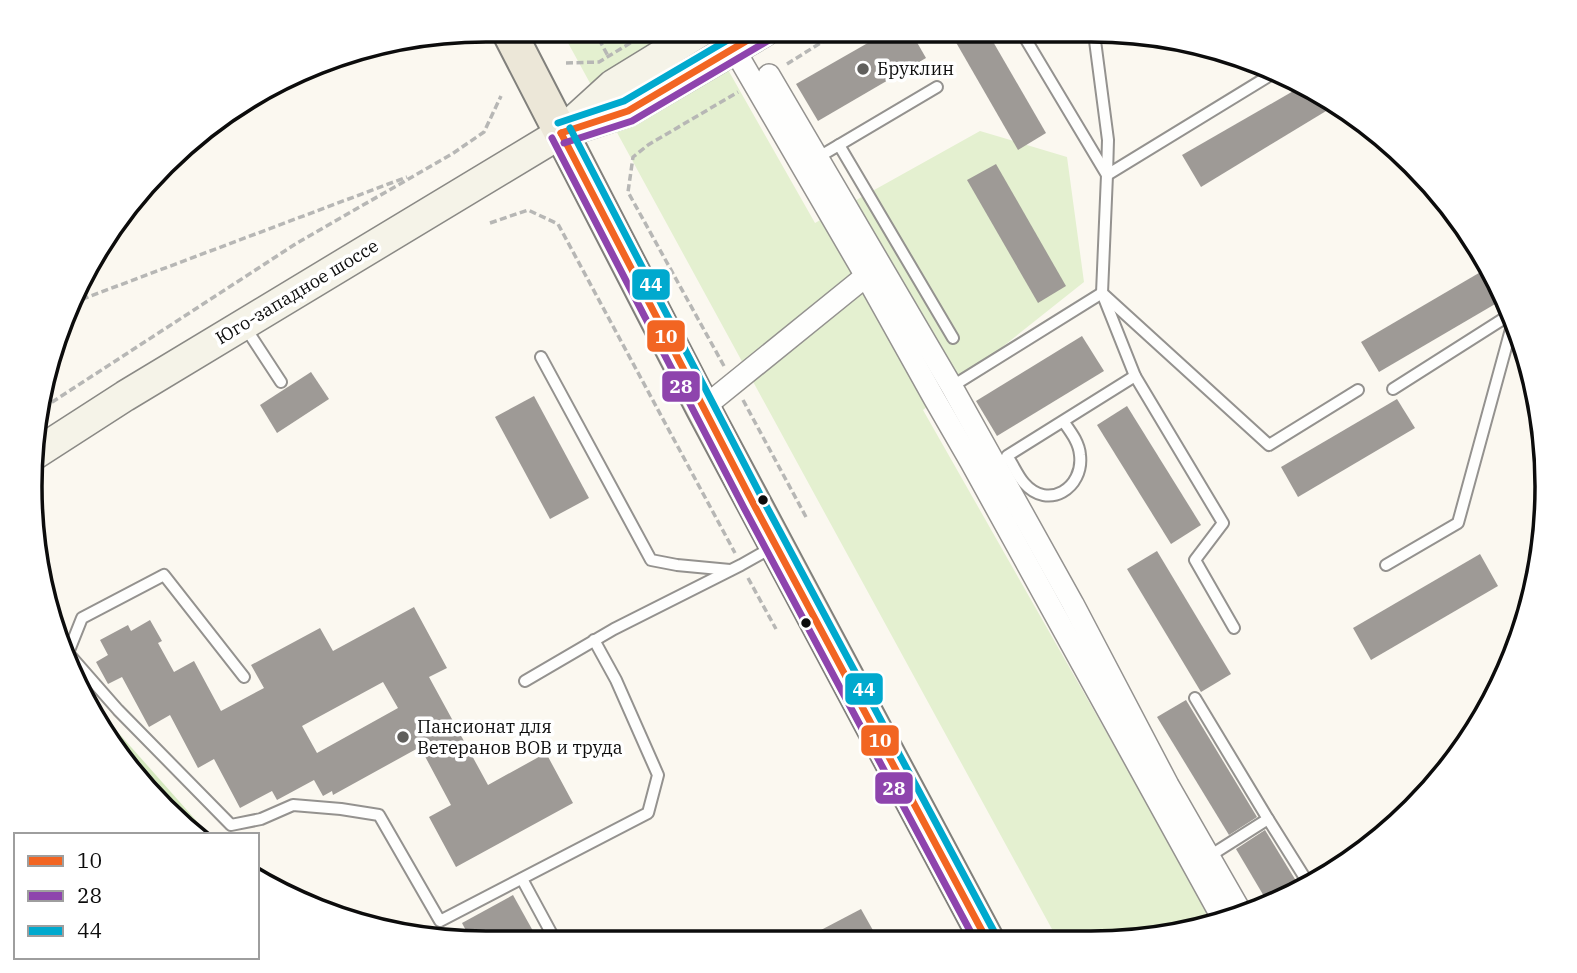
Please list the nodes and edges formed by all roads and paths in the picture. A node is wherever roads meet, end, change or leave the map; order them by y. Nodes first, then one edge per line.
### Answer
1 (514, 42) edge
2 (600, 42) edge
3 (632, 42) edge
4 (683, 42) edge
5 (726, 42) edge
6 (731, 42) edge
7 (822, 42) edge
8 (1028, 42) edge
9 (1095, 42) edge
10 (608, 56) junction
11 (566, 63) dead end
12 (1266, 78) edge
13 (761, 79) junction
14 (937, 87) dead end
15 (501, 96) dead end
16 (561, 133) junction
17 (839, 145) junction
18 (810, 162) junction
19 (419, 172) junction
20 (1107, 176) junction
21 (490, 223) dead end
22 (866, 275) junction
23 (1102, 293) junction
24 (84, 298) edge
25 (1502, 320) edge
26 (243, 324) junction
27 (1509, 337) edge
28 (953, 338) dead end
29 (541, 357) dead end
30 (1135, 376) junction
31 (281, 382) dead end
32 (733, 383) junction
33 (1393, 389) dead end
34 (1359, 390) dead end
35 (943, 393) junction
36 (50, 403) edge
37 (703, 408) junction
38 (1063, 421) junction
39 (44, 448) edge
40 (806, 517) dead end
41 (776, 545) junction
42 (741, 565) junction
43 (1386, 565) dead end
44 (730, 570) junction
45 (1234, 628) dead end
46 (776, 629) dead end
47 (594, 640) junction
48 (71, 644) edge
49 (81, 668) edge
50 (244, 677) dead end
51 (525, 681) dead end
52 (1195, 698) dead end
53 (1268, 819) junction
54 (1202, 861) junction
55 (1304, 876) edge
56 (522, 878) junction
57 (1236, 906) edge
58 (1220, 911) edge
59 (550, 931) edge
60 (982, 931) edge

1 - 16 main road
2 - 10 path
3 - 10 path
4 - 16 main road
5 - 16 main road
6 - 13 street
7 - 13 path
8 - 20 lane
9 - 20 lane
10 - 11 path
12 - 20 lane
13 - 18 street
13 - 32 path
14 - 17 lane
15 - 19 path
16 - 26 main road, Юго-западное шоссе
16 - 37 main road
17 - 18 lane
17 - 28 lane
18 - 22 street
18 - 35 street
19 - 24 path
19 - 36 path
20 - 23 lane
21 - 42 path
22 - 32 street
22 - 35 street
23 - 30 lane
23 - 34 lane
23 - 35 lane
25 - 33 lane
26 - 31 lane
26 - 39 main road, Юго-западное шоссе
27 - 43 lane
29 - 44 lane
30 - 38 lane
30 - 45 lane
32 - 37 street
32 - 40 path
35 - 54 street
37 - 41 main road
38 - 38 lane
41 - 42 lane
41 - 60 main road
42 - 44 lane
42 - 46 path
44 - 47 lane
47 - 51 lane
47 - 56 lane
48 - 50 lane
49 - 56 lane
52 - 53 lane
53 - 54 lane
53 - 55 lane
54 - 57 street
54 - 58 street
56 - 59 lane

